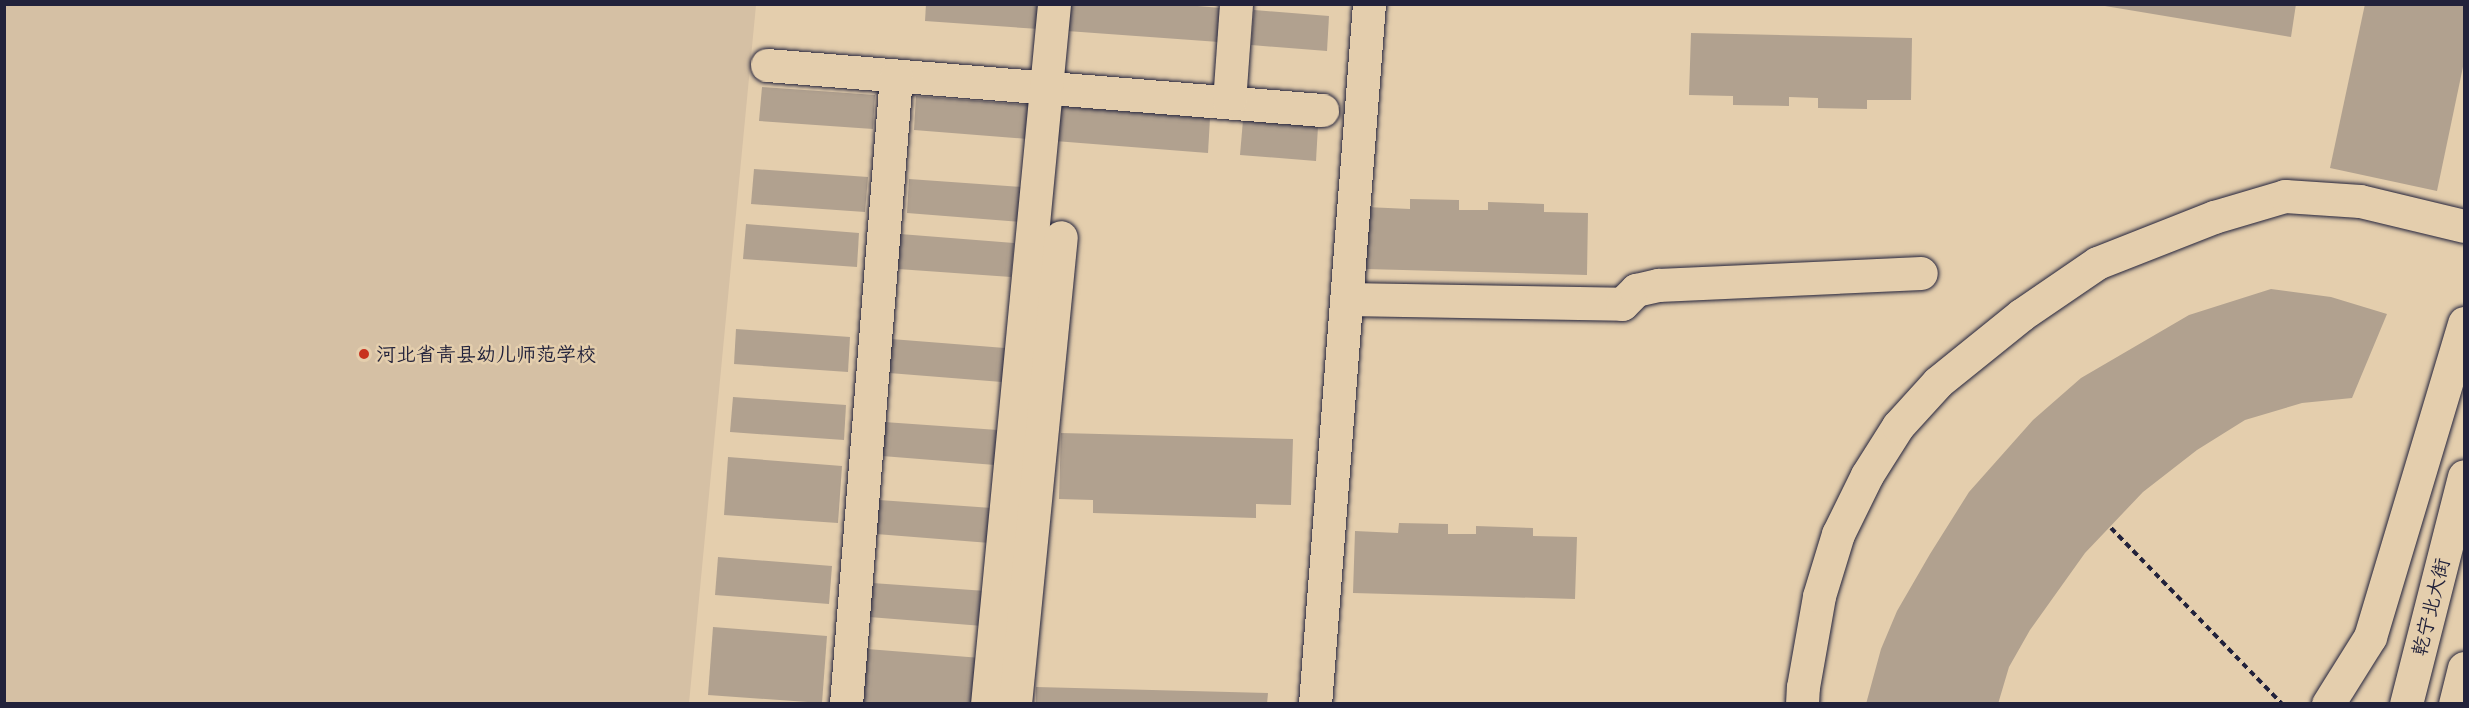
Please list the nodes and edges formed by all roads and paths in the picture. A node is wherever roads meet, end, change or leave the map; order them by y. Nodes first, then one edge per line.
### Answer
1 (1054, 4) edge
2 (1236, 4) edge
3 (1369, 4) edge
4 (767, 65) dead end
5 (896, 76) junction
6 (1046, 88) junction
7 (1229, 102) junction
8 (1322, 110) dead end
9 (2464, 226) edge
10 (1061, 237) dead end
11 (1921, 273) dead end
12 (1346, 299) junction
13 (2464, 323) edge
14 (2464, 476) edge
15 (2111, 528) dead end
16 (2464, 668) edge
17 (846, 704) edge
18 (987, 704) edge
19 (1015, 704) edge
20 (1314, 704) edge
21 (1802, 704) edge
22 (2282, 704) edge
23 (2328, 704) edge
24 (2406, 704) edge
25 (2455, 704) edge

1 - 6 main road
2 - 7 main road
3 - 12 main road
4 - 5 main road
5 - 6 main road
5 - 17 main road
6 - 7 main road
6 - 18 main road
7 - 8 main road
9 - 21 main road
10 - 19 main road
11 - 12 main road
12 - 20 main road
13 - 23 main road
14 - 24 main road, 乾宁北大街
15 - 22 path
16 - 25 main road

